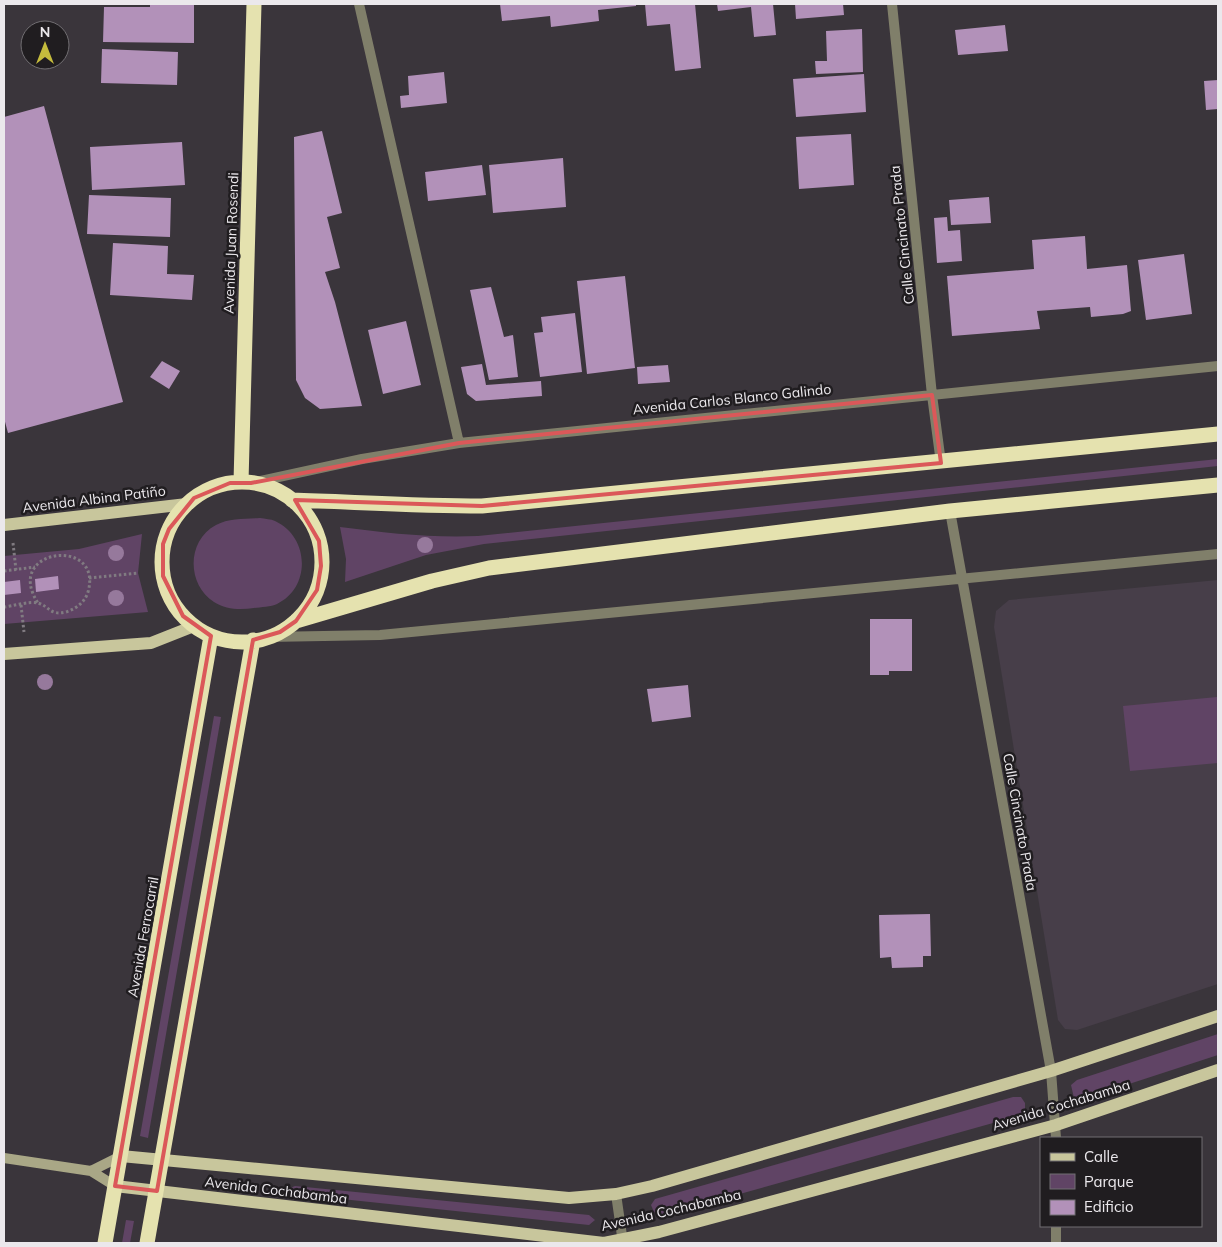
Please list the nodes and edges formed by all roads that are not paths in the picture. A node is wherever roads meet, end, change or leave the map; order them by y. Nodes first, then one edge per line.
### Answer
1 (254, 4) edge
2 (359, 4) edge
3 (892, 4) edge
4 (1218, 366) edge
5 (932, 395) junction
6 (1218, 434) edge
7 (459, 443) junction
8 (941, 463) junction
9 (246, 483) junction
10 (1218, 485) edge
11 (292, 500) junction
12 (187, 504) junction
13 (950, 511) junction
14 (4, 525) edge
15 (1218, 554) edge
16 (962, 578) junction
17 (296, 621) junction
18 (194, 626) junction
19 (211, 636) junction
20 (260, 639) junction
21 (4, 654) edge
22 (1218, 1016) edge
23 (1218, 1070) edge
24 (1051, 1071) junction
25 (1056, 1125) junction
26 (1056, 1137) edge
27 (121, 1156) junction
28 (4, 1158) edge
29 (162, 1160) junction
30 (90, 1171) junction
31 (115, 1186) junction
32 (157, 1191) junction
33 (616, 1194) junction
34 (1056, 1227) edge
35 (623, 1241) edge
36 (105, 1243) edge
37 (147, 1243) edge
38 (1056, 1243) edge

1 - 9 highway, Avenida Juan Rosendi
2 - 7 street
3 - 5 street, Calle Cincinato Prada
4 - 5 street, Avenida Carlos Blanco Galindo
5 - 7 street, Avenida Carlos Blanco Galindo
5 - 8 street, Calle Cincinato Prada
6 - 8 highway
7 - 9 street, Avenida Carlos Blanco Galindo
8 - 11 highway
9 - 11 highway
9 - 12 highway
10 - 13 highway
11 - 17 highway
12 - 14 main road, Avenida Albina Patiño
12 - 18 highway
13 - 16 street, Calle Cincinato Prada
13 - 17 highway
15 - 16 street
16 - 20 street
16 - 24 street, Calle Cincinato Prada
17 - 20 highway
18 - 19 highway
18 - 21 main road
19 - 20 highway
19 - 27 highway, Avenida Ferrocarril
20 - 29 highway
22 - 24 main road, Avenida Cochabamba
23 - 25 main road, Avenida Cochabamba
24 - 25 street, Calle Cincinato Prada
24 - 33 main road, Avenida Cochabamba
25 - 26 street, Calle Cincinato Prada
25 - 35 main road, Avenida Cochabamba
27 - 29 main road, Avenida Cochabamba
27 - 30 main road
27 - 31 highway, Avenida Ferrocarril
28 - 30 main road
29 - 32 highway
29 - 33 main road, Avenida Cochabamba
30 - 31 main road
31 - 32 main road, Avenida Cochabamba
31 - 36 highway, Avenida Ferrocarril
32 - 35 main road, Avenida Cochabamba
32 - 37 highway
33 - 35 street
34 - 38 street

